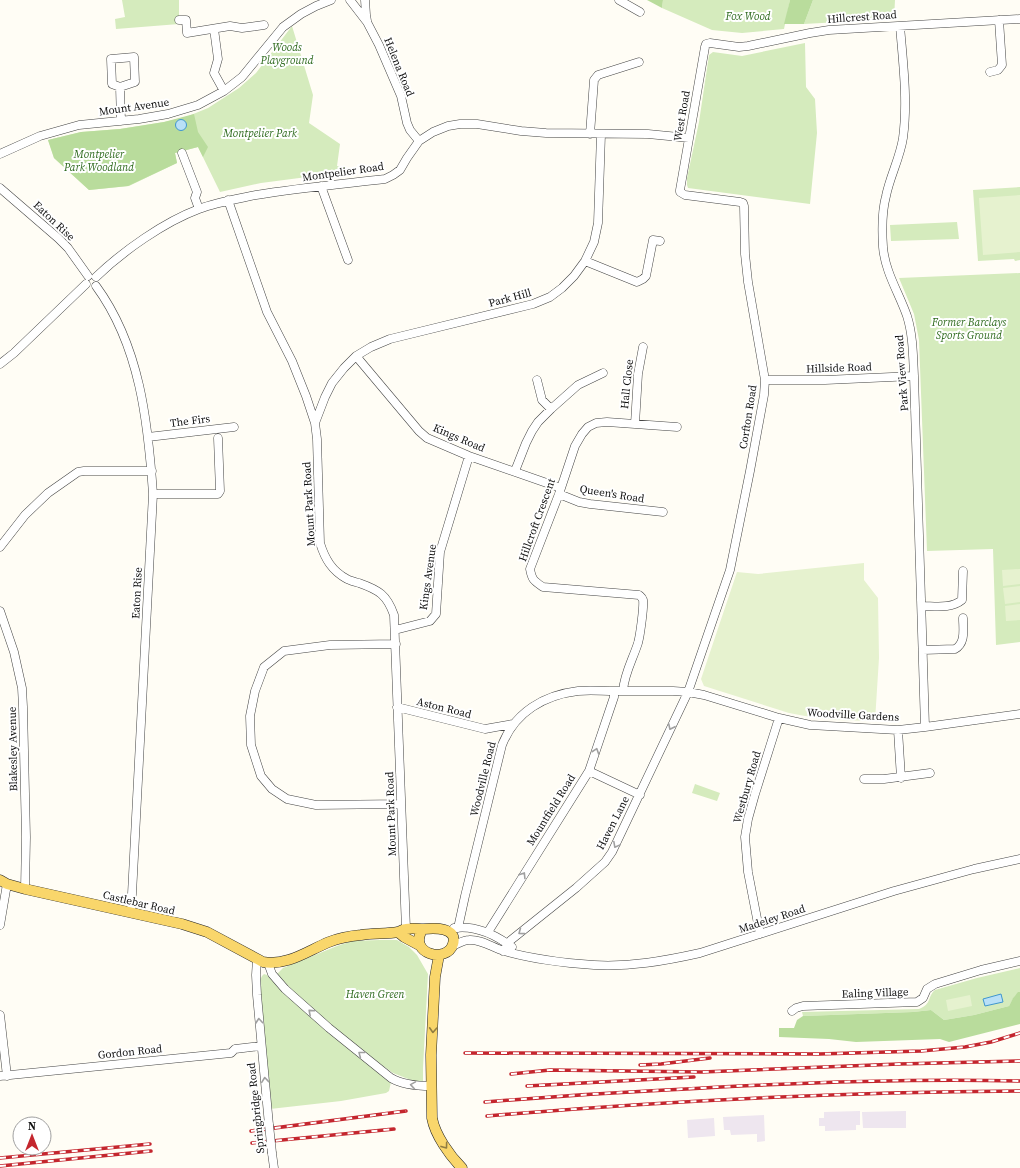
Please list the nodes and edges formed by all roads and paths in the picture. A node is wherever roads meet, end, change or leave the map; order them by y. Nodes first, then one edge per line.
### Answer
1 (331, 0) edge
2 (350, 0) edge
3 (365, 0) edge
4 (619, 0) edge
5 (314, 3) edge
6 (640, 12) dead end
7 (1020, 19) edge
8 (179, 20) dead end
9 (999, 20) junction
10 (367, 22) junction
11 (264, 25) dead end
12 (900, 26) junction
13 (214, 29) junction
14 (706, 44) joint
15 (639, 62) dead end
16 (990, 72) dead end
17 (120, 87) dead end
18 (224, 91) junction
19 (121, 121) junction
20 (590, 134) junction
21 (601, 134) junction
22 (689, 138) junction
23 (419, 141) junction
24 (0, 154) edge
25 (182, 154) dead end
26 (321, 186) junction
27 (0, 188) edge
28 (680, 192) joint
29 (228, 200) junction
30 (199, 209) junction
31 (660, 241) dead end
32 (348, 260) dead end
33 (585, 261) junction
34 (90, 279) junction
35 (643, 347) dead end
36 (356, 356) junction
37 (0, 364) edge
38 (602, 373) dead end
39 (914, 376) junction
40 (536, 380) dead end
41 (765, 380) junction
42 (324, 400) junction
43 (308, 403) junction
44 (551, 408) junction
45 (315, 423) junction
46 (635, 424) junction
47 (234, 427) dead end
48 (677, 427) dead end
49 (148, 437) junction
50 (218, 438) dead end
51 (469, 456) junction
52 (152, 471) junction
53 (515, 471) junction
54 (560, 491) junction
55 (153, 494) junction
56 (662, 512) dead end
57 (0, 547) edge
58 (963, 571) dead end
59 (922, 606) junction
60 (0, 611) edge
61 (963, 618) dead end
62 (395, 630) junction
63 (396, 644) junction
64 (923, 650) junction
65 (614, 691) junction
66 (623, 691) junction
67 (688, 692) junction
68 (397, 707) junction
69 (1020, 714) edge
70 (779, 718) junction
71 (513, 724) junction
72 (925, 727) junction
73 (485, 729) junction
74 (898, 730) junction
75 (505, 736) junction
76 (589, 771) junction
77 (930, 773) dead end
78 (902, 778) junction
79 (864, 779) dead end
80 (640, 795) junction
81 (401, 804) junction
82 (1020, 858) edge
83 (4, 882) edge
84 (25, 890) junction
85 (131, 913) junction
86 (0, 925) edge
87 (426, 928) junction
88 (458, 928) junction
89 (402, 930) junction
90 (445, 930) junction
91 (488, 932) junction
92 (760, 934) junction
93 (419, 945) junction
94 (452, 946) junction
95 (506, 947) junction
96 (439, 955) junction
97 (257, 959) junction
98 (1020, 961) edge
99 (268, 963) junction
100 (792, 1011) dead end
101 (0, 1015) edge
102 (261, 1046) junction
103 (4, 1076) edge
104 (431, 1086) junction
105 (460, 1167) edge
106 (274, 1168) edge

1 - 5 street, Mount Avenue
2 - 10 street, Helena Road
3 - 10 street, Helena Road
4 - 6 street
5 - 18 street, Mount Avenue
7 - 9 street, Hillcrest Road
8 - 13 street
9 - 12 street, Hillcrest Road
9 - 16 street
10 - 23 street, Helena Road
11 - 13 street
12 - 14 street, Hillcrest Road
12 - 39 street, Park View Road
13 - 18 street
14 - 22 street, West Road
15 - 20 street
17 - 19 street
18 - 19 street, Mount Avenue
19 - 24 street, Mount Avenue
20 - 21 street, Montpelier Road
20 - 23 street, Montpelier Road
21 - 22 street, Montpelier Road
21 - 33 street, Park Hill
22 - 28 street, West Road
23 - 26 street, Montpelier Road
25 - 30 street
26 - 29 street, Montpelier Road
26 - 32 street
27 - 34 street, Eaton Rise
28 - 41 street, Corfton Road
29 - 30 street, Montpelier Road
29 - 43 street, Mount Park Road
30 - 34 street, Montpelier Road
31 - 33 street
33 - 36 street, Park Hill
34 - 37 street, Montpelier Road
34 - 49 street, Eaton Rise
35 - 46 street, Hall Close
36 - 42 street, Park Hill
36 - 51 street, Kings Road
38 - 44 street
39 - 41 street, Hillside Road
39 - 59 street, Park View Road
40 - 44 street
41 - 67 street, Corfton Road
42 - 43 street
42 - 45 street, Park Hill
43 - 45 street, Mount Park Road
44 - 53 street
45 - 62 street, Mount Park Road
46 - 48 street, Hillcroft Crescent
46 - 54 street, Hillcroft Crescent
47 - 49 street, The Firs
49 - 52 street, Eaton Rise
50 - 55 street
51 - 53 street, Kings Road
51 - 62 street, Kings Avenue
52 - 55 street, Eaton Rise
52 - 57 street
53 - 54 street, Kings Road
54 - 56 street, Queen's Road
54 - 66 street, Hillcroft Crescent
55 - 85 street, Eaton Rise
58 - 59 street
59 - 64 street, Park View Road
60 - 84 street, Blakesley Avenue
61 - 64 street
62 - 63 street, Mount Park Road
63 - 68 street, Mount Park Road
63 - 81 street
64 - 72 street, Park View Road
65 - 66 street, Woodville Road
65 - 71 street, Woodville Road
76 -> 65 street, Mountfield Road
66 - 67 street, Woodville Road
67 - 70 street, Woodville Gardens
67 -> 80 street, Haven Lane
68 - 73 street, Aston Road
68 - 81 street, Mount Park Road
69 - 72 street, Woodville Gardens
70 - 74 street, Woodville Gardens
70 - 92 street, Westbury Road
71 - 73 street, Aston Road
71 - 75 street, Woodville Road
72 - 74 street, Woodville Gardens
73 - 75 street, Aston Road
74 - 78 street
75 - 88 street, Woodville Road
76 - 80 street
91 -> 76 street, Mountfield Road
77 - 78 street
78 - 79 street
80 -> 95 street, Haven Lane
81 - 89 street, Mount Park Road
82 - 92 street, Madeley Road
83 - 84 main road, Castlebar Road
83 - 86 street
84 - 85 main road, Castlebar Road
85 - 97 main road, Castlebar Road
87 - 89 main road
87 - 90 main road
87 - 93 main road
88 - 90 street, Madeley Road
88 - 91 street, Madeley Road
89 - 93 main road
89 - 99 main road
90 - 94 main road
91 - 95 street, Madeley Road
92 - 95 street, Madeley Road
93 - 96 main road
94 - 95 street, Madeley Road
94 - 96 main road
96 -> 104 main road
97 - 99 main road, Castlebar Road
102 -> 97 street
98 - 100 street, Ealing Village
104 -> 99 street
101 - 103 street
102 - 103 street, Gordon Road
106 -> 102 street, Springbridge Road, bridge
104 -> 105 main road

